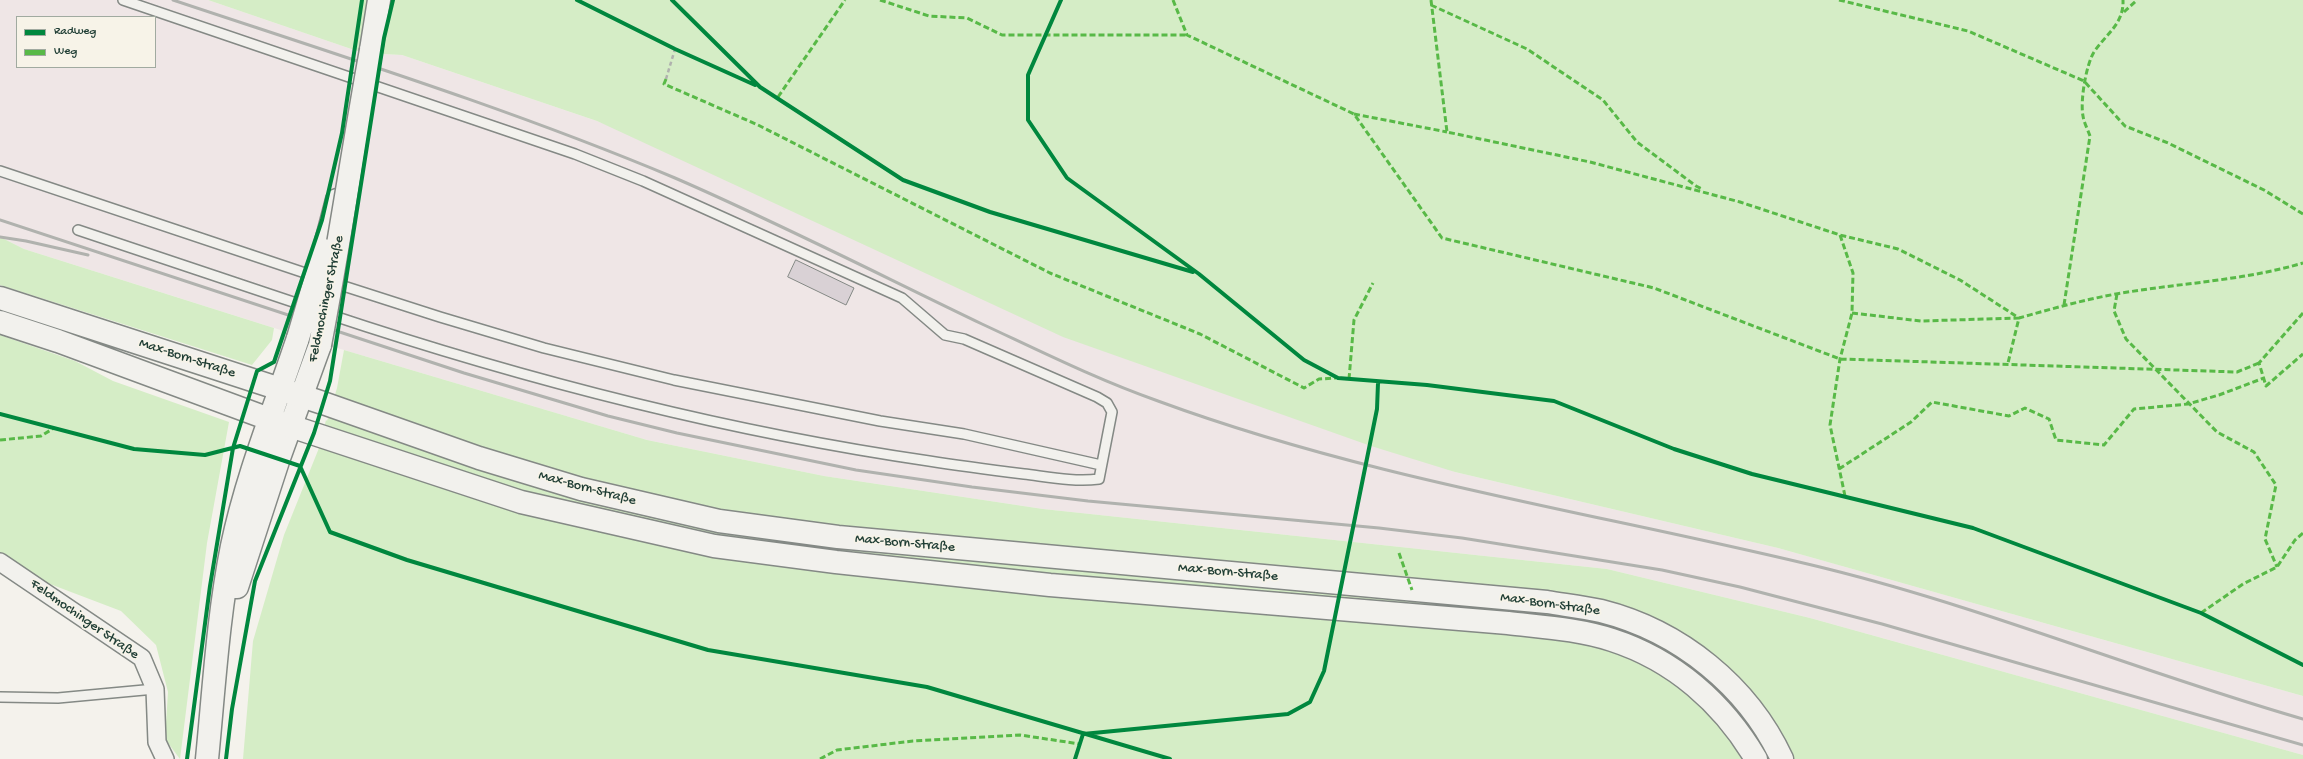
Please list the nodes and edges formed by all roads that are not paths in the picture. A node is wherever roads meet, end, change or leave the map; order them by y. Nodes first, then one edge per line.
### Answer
1 (123, 0) edge
2 (379, 0) edge
3 (355, 139) junction
4 (0, 171) edge
5 (78, 230) dead end
6 (0, 298) edge
7 (0, 322) edge
8 (280, 389) junction
9 (302, 396) junction
10 (269, 419) junction
11 (292, 425) junction
12 (1102, 464) junction
13 (0, 562) edge
14 (220, 637) junction
15 (155, 689) junction
16 (1, 695) edge
17 (165, 759) edge
18 (207, 759) edge
19 (1756, 759) edge
20 (1782, 759) edge

1 - 12 lane
2 - 3 main road, Feldmochinger Straße, bridge
3 - 8 main road, Feldmochinger Straße, bridge
3 - 9 main road, Feldmochinger Straße, bridge
4 - 12 lane
5 - 12 lane
6 - 8 main road, Max-Born-Straße
7 - 10 main road, Max-Born-Straße
8 - 9 main road, Max-Born-Straße
8 - 10 main road, Feldmochinger Straße
9 - 11 main road, Feldmochinger Straße
9 - 20 main road, Max-Born-Straße
10 - 11 main road, Max-Born-Straße
10 - 14 main road, Feldmochinger Straße
11 - 14 main road, Feldmochinger Straße
11 - 19 main road, Max-Born-Straße
13 - 15 street, Feldmochinger Straße
14 - 18 main road, Feldmochinger Straße
15 - 16 lane
15 - 17 street, Feldmochinger Straße

